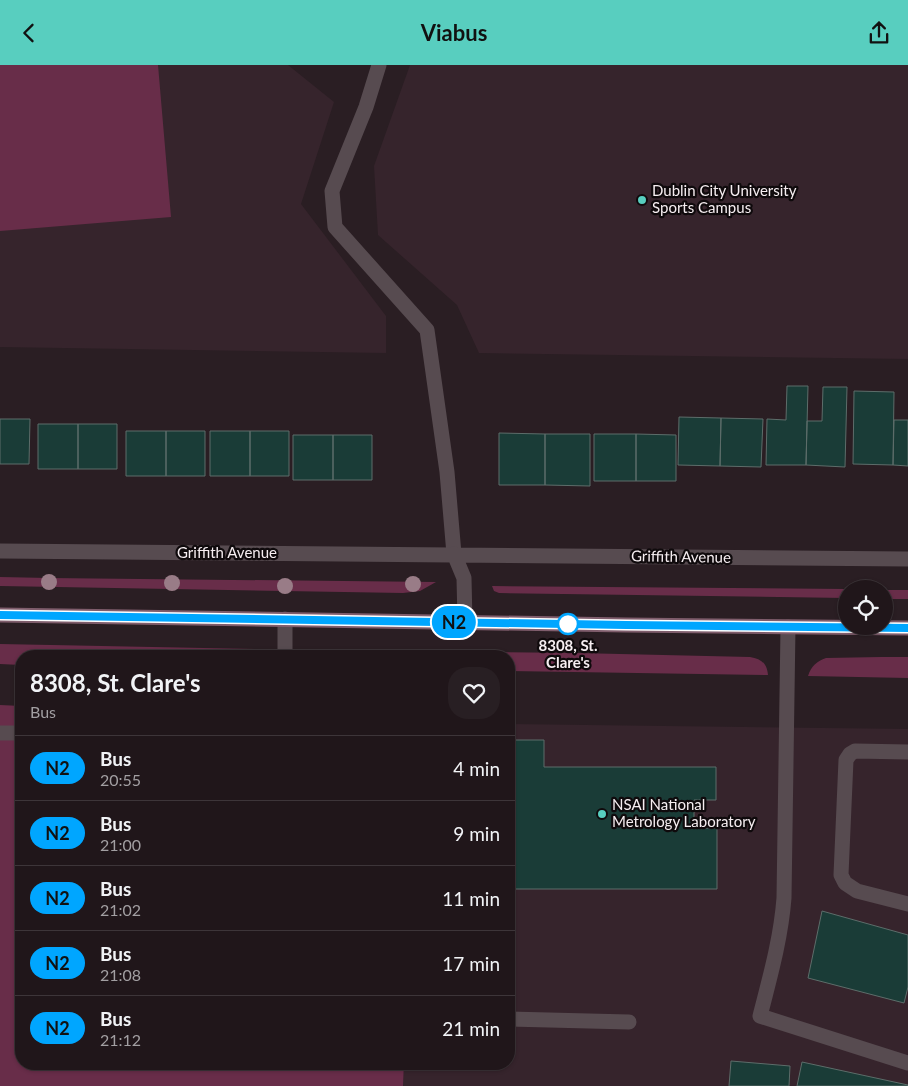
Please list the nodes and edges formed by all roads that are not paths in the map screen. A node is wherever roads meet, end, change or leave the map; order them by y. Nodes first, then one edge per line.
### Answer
1 (379, 65) edge
2 (0, 551) edge
3 (454, 554) junction
4 (908, 559) edge
5 (0, 615) edge
6 (285, 619) junction
7 (465, 622) junction
8 (788, 627) junction
9 (908, 627) edge
10 (285, 650) edge
11 (0, 733) edge
12 (15, 733) edge
13 (908, 752) edge
14 (908, 904) edge
15 (515, 1019) edge
16 (629, 1022) dead end
17 (908, 1063) edge

1 - 3 street
2 - 3 street, Griffith Avenue
3 - 4 street, Griffith Avenue
3 - 7 street
5 - 6 main road
6 - 7 main road
6 - 10 street
7 - 8 main road
8 - 9 main road
8 - 17 street
11 - 12 street
13 - 14 street
15 - 16 street

